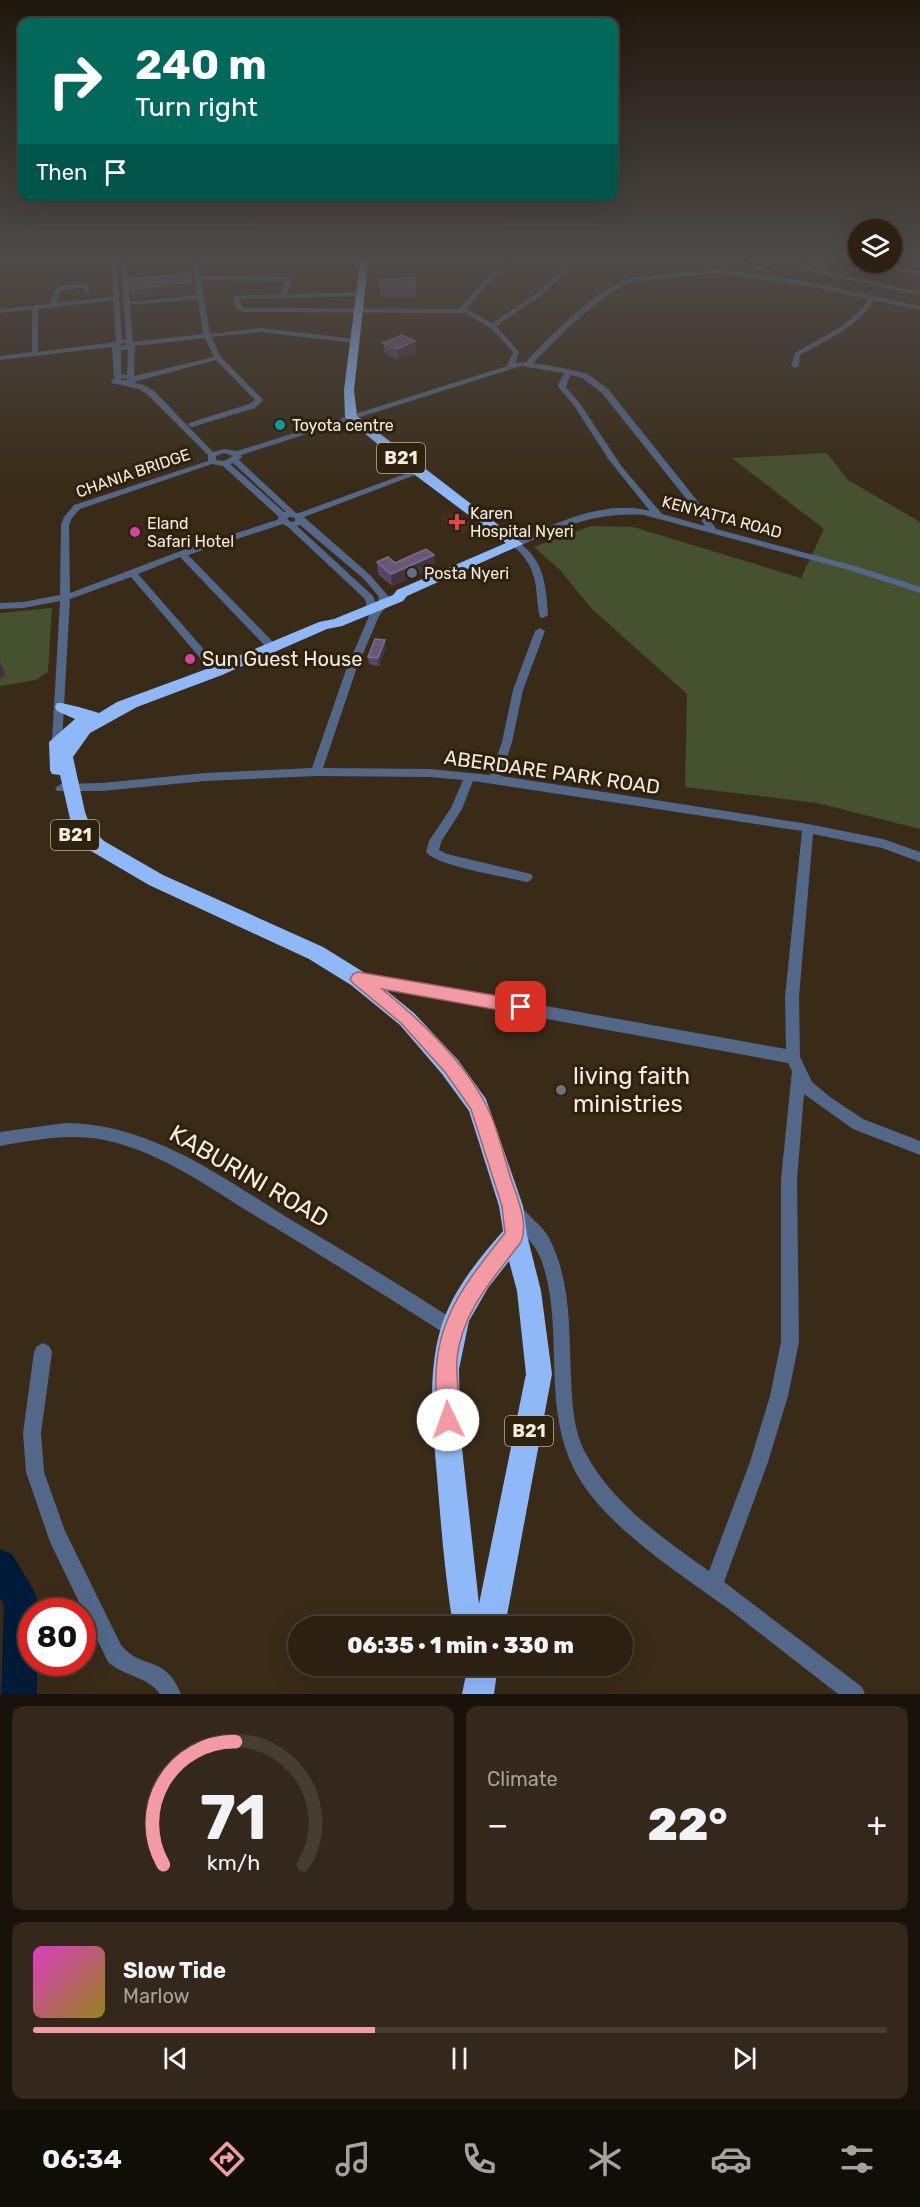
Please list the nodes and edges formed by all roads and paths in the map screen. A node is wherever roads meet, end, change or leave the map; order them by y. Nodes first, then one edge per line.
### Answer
1 (35, 335) edge
2 (117, 335) edge
3 (130, 335) edge
4 (217, 335) edge
5 (309, 335) edge
6 (355, 335) edge
7 (500, 335) edge
8 (557, 335) edge
9 (830, 335) edge
10 (207, 336) junction
11 (354, 341) junction
12 (132, 344) junction
13 (117, 345) junction
14 (35, 354) junction
15 (0, 358) edge
16 (218, 358) junction
17 (529, 363) junction
18 (511, 366) junction
19 (795, 366) dead end
20 (568, 372) junction
21 (131, 380) junction
22 (351, 417) junction
23 (192, 425) junction
24 (215, 456) junction
25 (236, 458) junction
26 (225, 465) junction
27 (419, 472) junction
28 (660, 517) junction
29 (291, 519) junction
30 (713, 531) junction
31 (516, 544) junction
32 (182, 554) junction
33 (132, 572) junction
34 (920, 590) edge
35 (63, 598) junction
36 (377, 605) junction
37 (0, 606) edge
38 (543, 615) dead end
39 (540, 631) dead end
40 (272, 647) junction
41 (61, 661) junction
42 (217, 671) junction
43 (134, 702) junction
44 (63, 707) junction
45 (93, 716) junction
46 (62, 745) junction
47 (316, 772) junction
48 (470, 776) junction
49 (494, 779) junction
50 (66, 792) junction
51 (808, 828) junction
52 (920, 858) edge
53 (527, 877) dead end
54 (358, 979) junction
55 (796, 1065) junction
56 (0, 1139) edge
57 (920, 1149) edge
58 (511, 1206) junction
59 (515, 1235) junction
60 (453, 1329) junction
61 (43, 1352) dead end
62 (713, 1586) junction
63 (466, 1616) edge
64 (492, 1616) edge
65 (171, 1694) edge
66 (855, 1694) edge

1 - 14 street
2 - 13 street
3 - 12 street
4 - 10 street
5 - 11 street
6 - 11 highway
7 - 18 street
8 - 17 street
9 - 19 street
10 - 12 street
10 - 16 street
11 - 22 highway
12 - 13 street
12 - 21 street
13 - 14 street
13 - 21 street
14 - 15 street
16 - 21 street
16 - 23 street
17 - 18 street
17 - 20 street
18 - 22 street
20 - 28 street
20 - 30 street
21 - 23 street
21 - 24 street
22 - 25 street
22 - 27 highway, B21
23 - 24 street
24 - 25 street
24 - 26 street
24 - 35 street, CHANIA BRIDGE
25 - 26 street
25 - 29 street
26 - 29 street
27 - 29 street
27 - 31 highway, B21
28 - 30 street, KENYATTA ROAD
28 - 31 street, KENYATTA ROAD
29 - 32 street
29 - 36 street
30 - 34 street, KENYATTA ROAD
31 - 36 highway
31 - 38 street
32 - 33 street
32 - 40 street
33 - 35 street
33 - 42 street
35 - 37 street
35 - 41 street, CHANIA BRIDGE
36 - 40 highway
36 - 47 street
39 - 49 street
40 - 42 highway
41 - 44 street, CHANIA BRIDGE
41 - 46 street, CHANIA BRIDGE
42 - 43 highway
43 - 45 highway
43 - 46 highway
44 - 45 highway
44 - 46 street, CHANIA BRIDGE
45 - 46 highway
46 - 50 highway, B21
47 - 48 street, ABERDARE PARK ROAD
47 - 50 street, ABERDARE PARK ROAD
48 - 49 street, ABERDARE PARK ROAD
48 - 53 street
49 - 51 street, ABERDARE PARK ROAD
50 - 54 highway, B21
51 - 52 street, ABERDARE PARK ROAD
51 - 55 street
54 - 55 street
54 - 58 highway, B21
55 - 57 street
55 - 62 street
56 - 60 street, KABURINI ROAD
58 - 59 highway, B21
58 - 62 street
59 - 60 highway
59 - 64 highway, B21
60 - 63 highway
61 - 65 street
62 - 66 street

